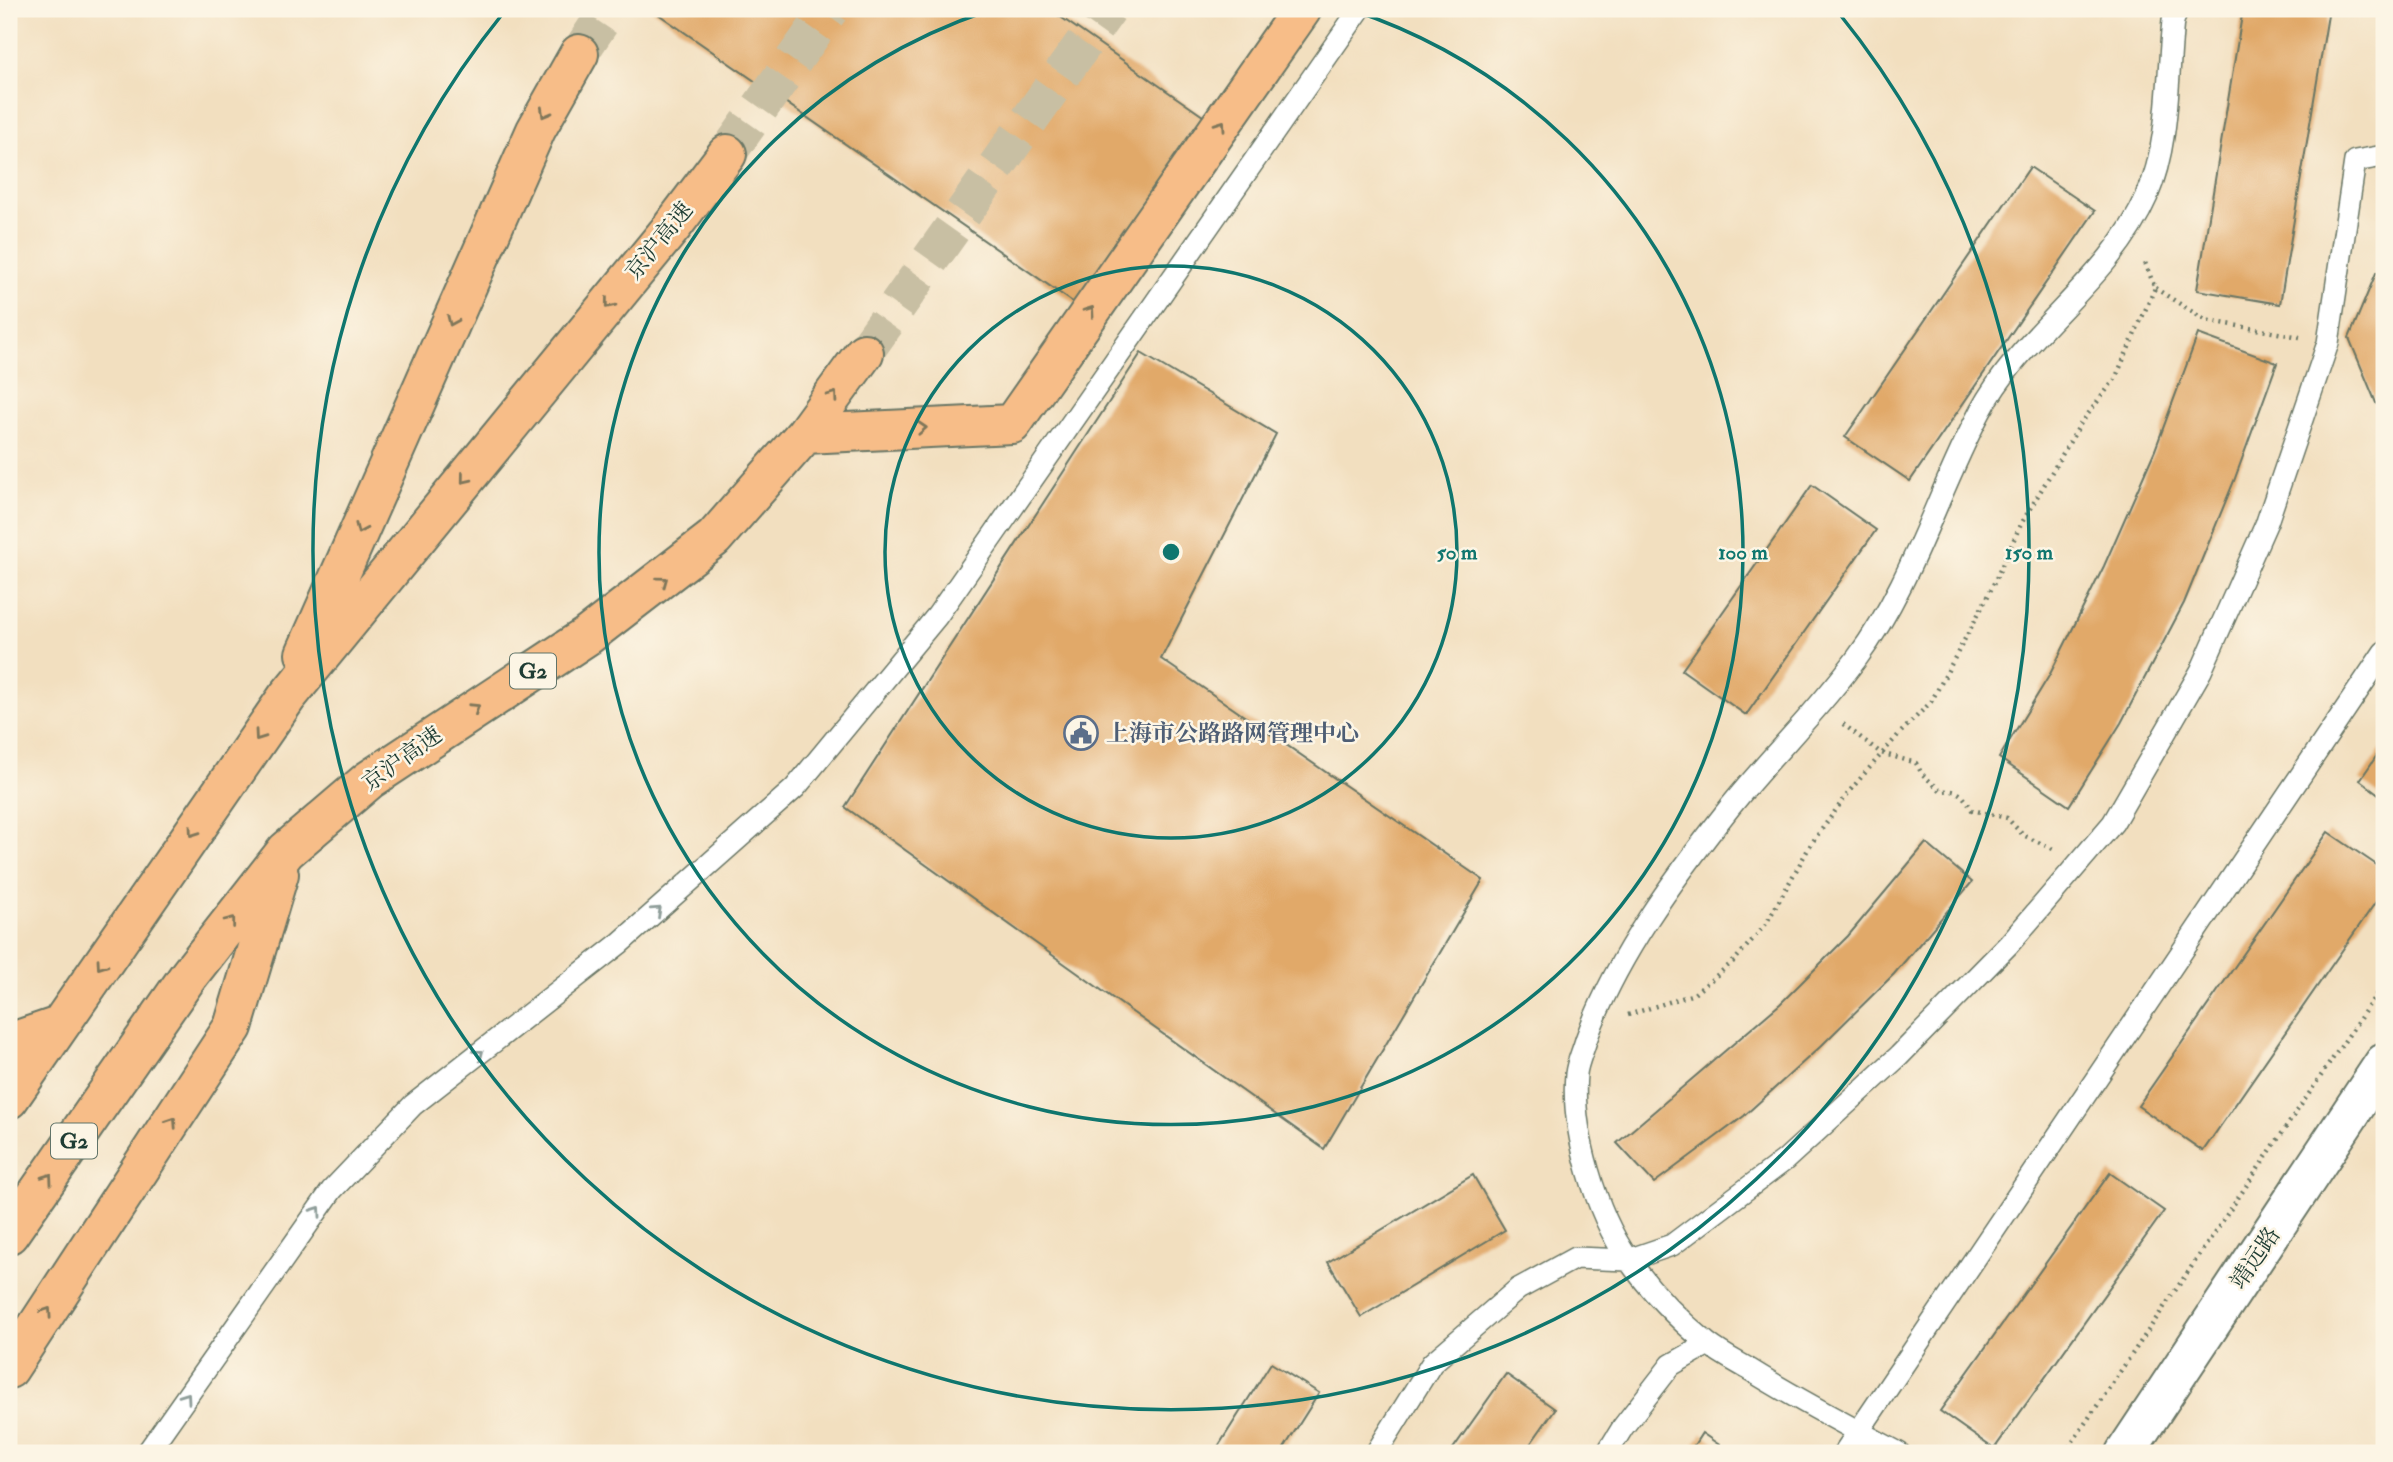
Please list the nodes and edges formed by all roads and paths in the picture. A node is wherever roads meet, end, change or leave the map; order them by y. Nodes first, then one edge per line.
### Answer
1 (1302, 9) edge
2 (1360, 9) edge
3 (2178, 9) edge
4 (579, 54) tunnel mouth
5 (727, 154) tunnel mouth
6 (2384, 156) edge
7 (2131, 226) junction
8 (2154, 288) junction
9 (2328, 343) junction
10 (864, 353) tunnel mouth
11 (804, 434) junction
12 (2384, 652) edge
13 (286, 696) junction
14 (1819, 707) junction
15 (1881, 754) junction
16 (286, 851) junction
17 (2080, 861) junction
18 (2384, 983) edge
19 (1592, 1024) junction
20 (59, 1026) junction
21 (9, 1043) edge
22 (2384, 1063) edge
23 (9, 1098) edge
24 (9, 1234) edge
25 (1628, 1260) junction
26 (1708, 1344) junction
27 (9, 1369) edge
28 (1858, 1431) junction
29 (147, 1453) edge
30 (1376, 1453) edge
31 (1607, 1453) edge
32 (1844, 1453) edge
33 (1899, 1453) edge
34 (2065, 1453) edge
35 (2125, 1453) edge

11 -> 1 highway
29 -> 2 lane
3 - 7 lane
4 -> 13 highway
5 -> 13 highway, 京沪高速
6 - 9 lane
7 - 8 path
7 - 14 lane
8 - 9 path
8 - 15 path
9 - 17 lane
11 -> 10 highway, 京沪高速 / G2
16 -> 11 highway, 京沪高速 / G2
12 - 28 lane
13 -> 20 highway, 京沪高速
14 - 15 path
14 - 19 lane
15 - 17 path
15 - 19 path
24 -> 16 highway, 京沪高速 / G2
27 -> 16 highway
17 - 25 lane
18 - 34 path
19 - 25 lane
20 - 21 highway
20 - 23 highway, 京沪高速
22 - 35 street, 靖远路
25 - 26 lane
25 - 30 lane
26 - 28 lane
26 - 31 lane
28 - 32 lane
28 - 33 lane

